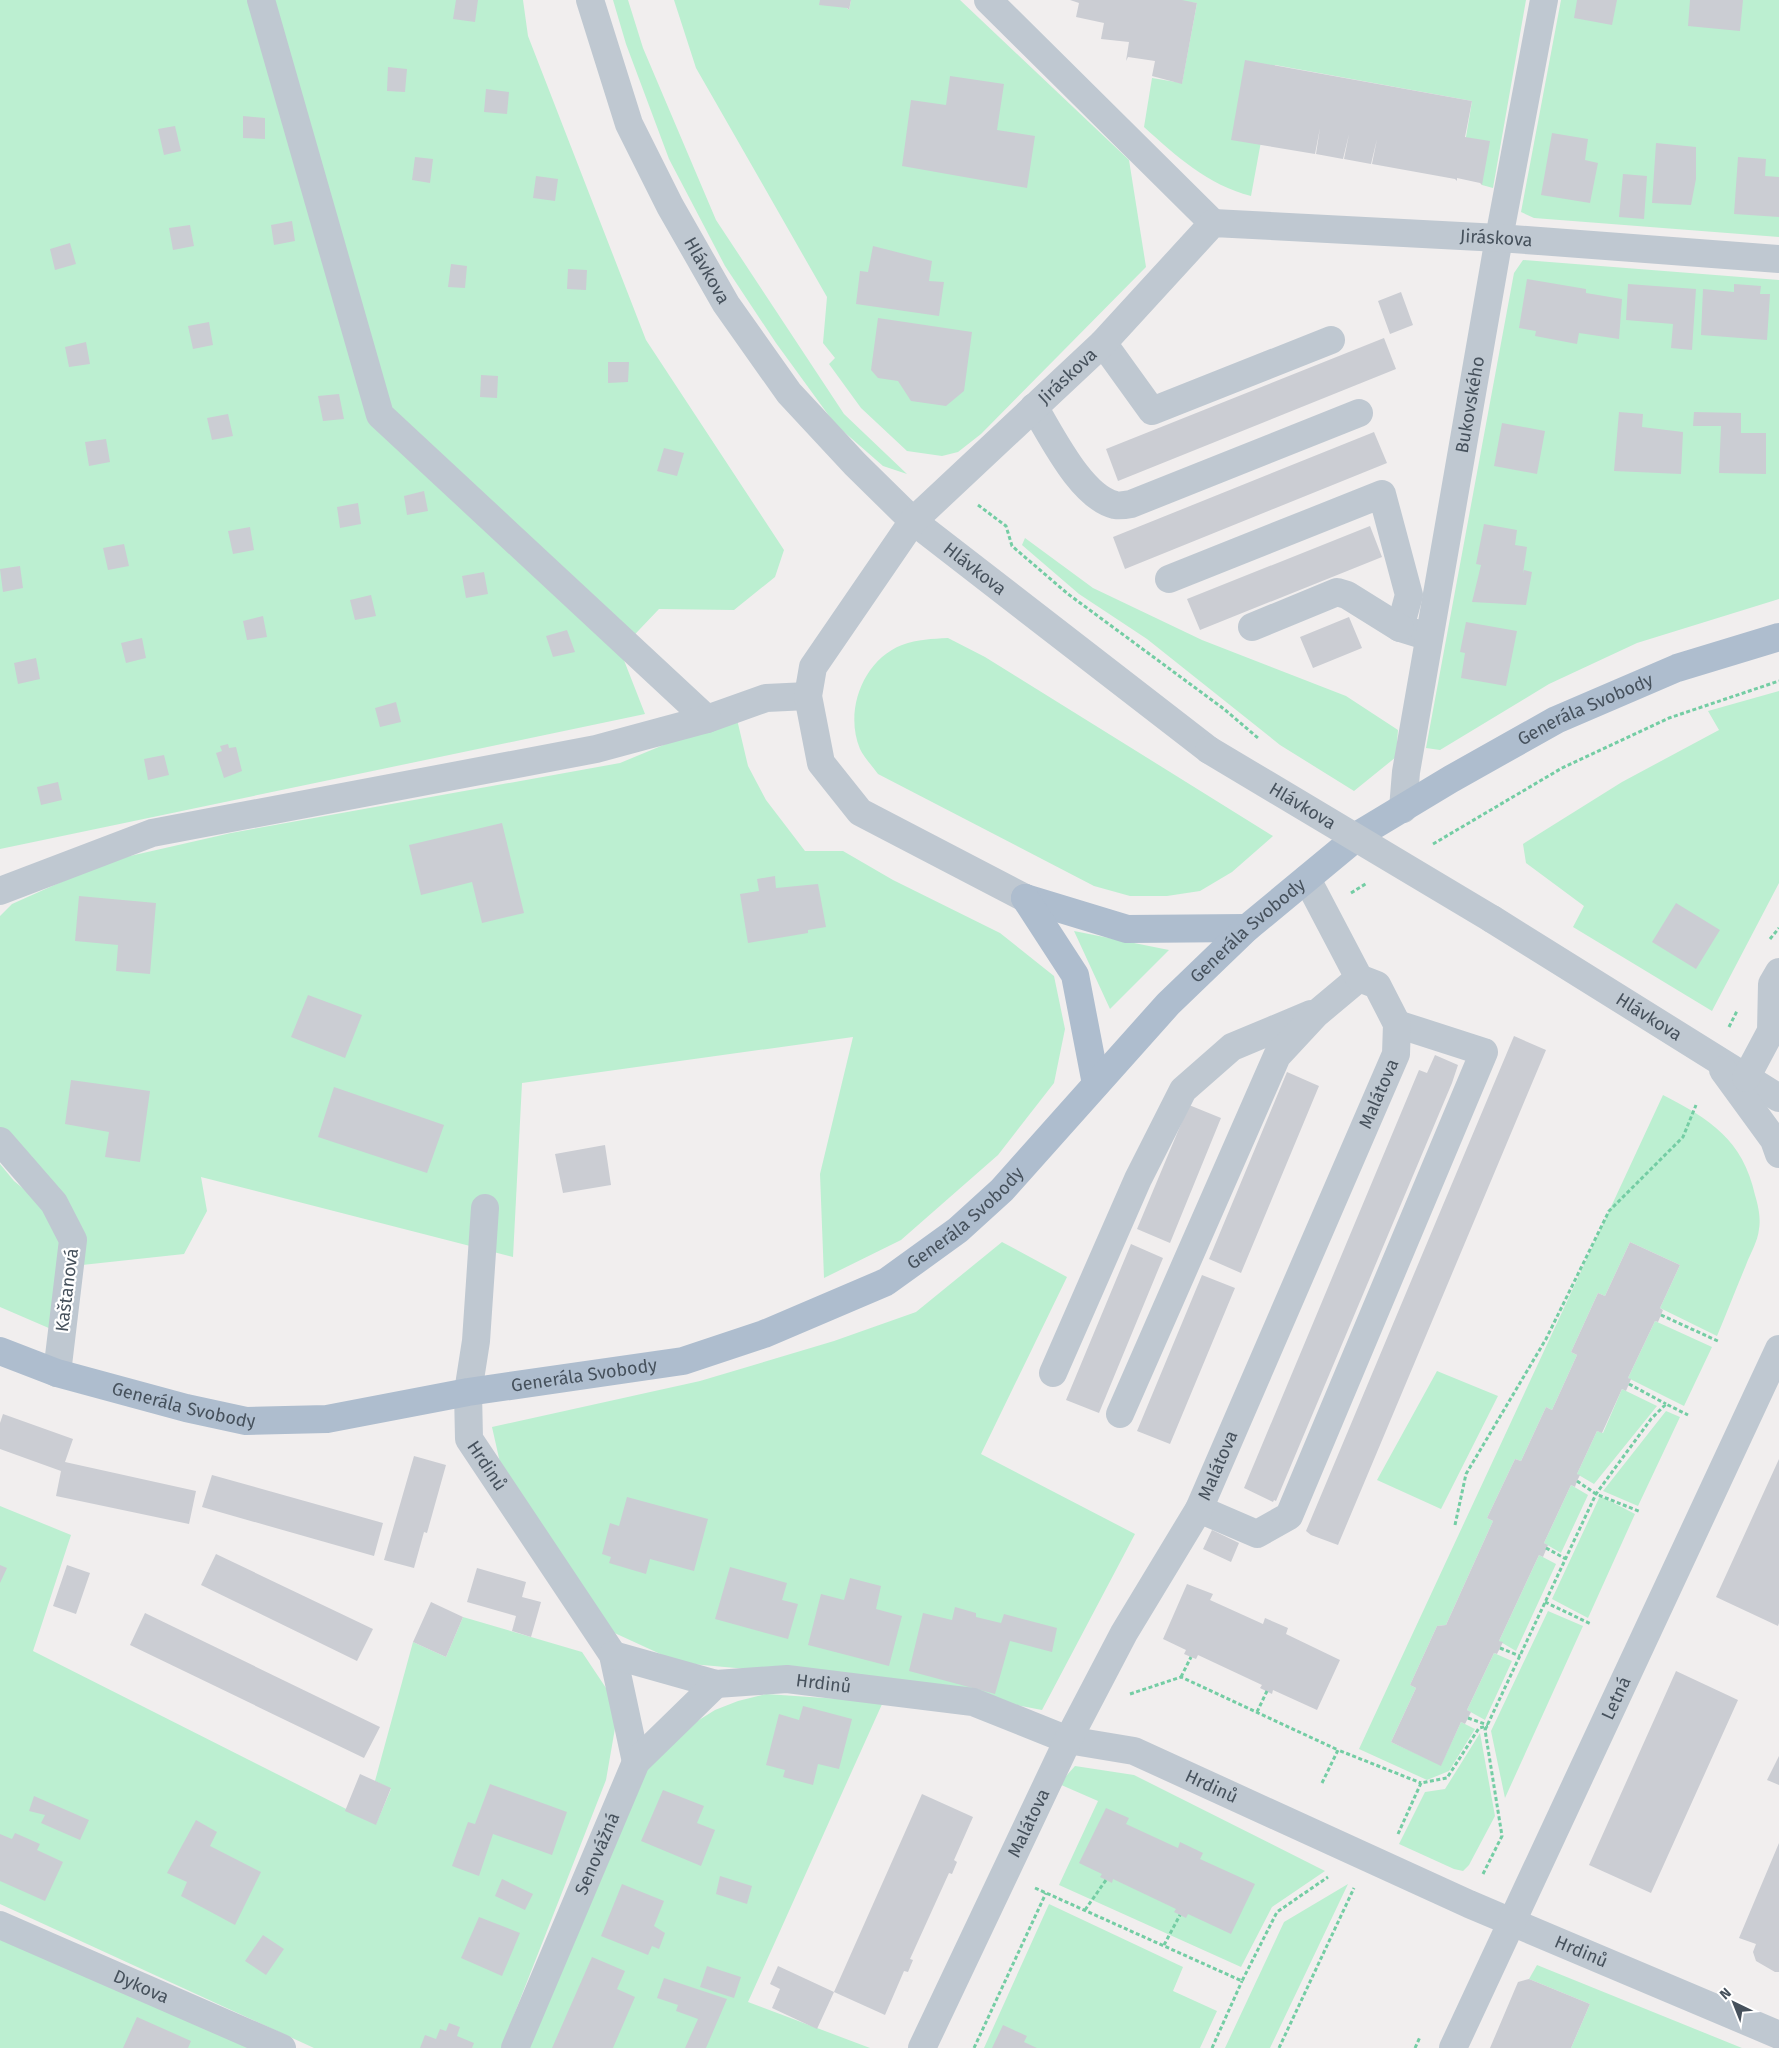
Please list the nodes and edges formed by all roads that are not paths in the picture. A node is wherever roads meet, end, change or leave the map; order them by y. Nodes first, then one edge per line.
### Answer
1 (261, 0) edge
2 (590, 0) edge
3 (988, 0) edge
4 (1544, 0) edge
5 (1213, 223) junction
6 (1499, 238) junction
7 (1779, 259) edge
8 (1331, 340) dead end
9 (1103, 343) junction
10 (1034, 407) junction
11 (1359, 413) dead end
12 (913, 521) junction
13 (1168, 579) dead end
14 (1252, 627) dead end
15 (1400, 628) junction
16 (1430, 637) junction
17 (1779, 637) edge
18 (808, 696) junction
19 (707, 719) junction
20 (1402, 809) junction
21 (1307, 879) junction
22 (0, 891) edge
23 (1025, 898) junction
24 (1247, 928) junction
25 (1779, 972) edge
26 (1359, 978) junction
27 (1321, 1009) junction
28 (1397, 1024) junction
29 (1714, 1059) junction
30 (1746, 1078) junction
31 (1096, 1084) junction
32 (1779, 1098) edge
33 (0, 1141) edge
34 (1779, 1154) edge
35 (485, 1208) dead end
36 (1779, 1349) edge
37 (0, 1351) edge
38 (57, 1373) junction
39 (1053, 1373) dead end
40 (468, 1392) junction
41 (1120, 1414) dead end
42 (1199, 1509) junction
43 (613, 1655) junction
44 (716, 1684) junction
45 (1068, 1740) junction
46 (636, 1762) junction
47 (1513, 1922) junction
48 (0, 1925) edge
49 (1779, 2035) edge
50 (282, 2048) edge
51 (515, 2048) edge
52 (922, 2048) edge
53 (1454, 2048) edge

1 - 19 street
2 - 12 street, Hlávkova
3 - 5 street
4 - 6 street, Bukovského
5 - 6 street, Jiráskova
5 - 9 street, Jiráskova
6 - 7 street, Jiráskova
6 - 16 street, Bukovského
8 - 9 street
9 - 10 street, Jiráskova
10 - 11 street
10 - 12 street, Jiráskova
12 - 18 street
12 - 29 street, Hlávkova, bridge
13 - 15 street
14 - 15 street
15 - 16 street
16 - 20 street, Bukovského
17 - 20 main road, Generála Svobody
18 - 19 street
18 - 23 street
19 - 22 street
20 - 21 main road, Generála Svobody
21 - 24 main road, Generála Svobody
21 - 26 street
23 - 24 main road
23 - 31 main road
24 - 31 main road, Generála Svobody
25 - 30 street
26 - 27 street
26 - 28 street, Malátova
27 - 39 street
27 - 41 street
28 - 42 street, Malátova
28 - 42 street
29 - 30 street, Hlávkova
29 - 34 street, Hlávkova
30 - 32 street, Hlávkova
31 - 40 main road, Generála Svobody
33 - 38 street, Kaštanová
35 - 40 street, Hrdinů
36 - 47 street, Letná
37 - 38 main road, Generála Svobody
38 - 40 main road, Generála Svobody
40 - 43 street, Hrdinů
42 - 45 street, Malátova
43 - 44 street, Hrdinů
43 - 46 street, Hrdinů
44 - 45 street, Hrdinů
44 - 46 street, Senovážná
45 - 47 street, Hrdinů
45 - 52 street, Malátova
46 - 51 street, Senovážná
47 - 49 street, Hrdinů
47 - 53 street, Letná
48 - 50 street, Dykova

